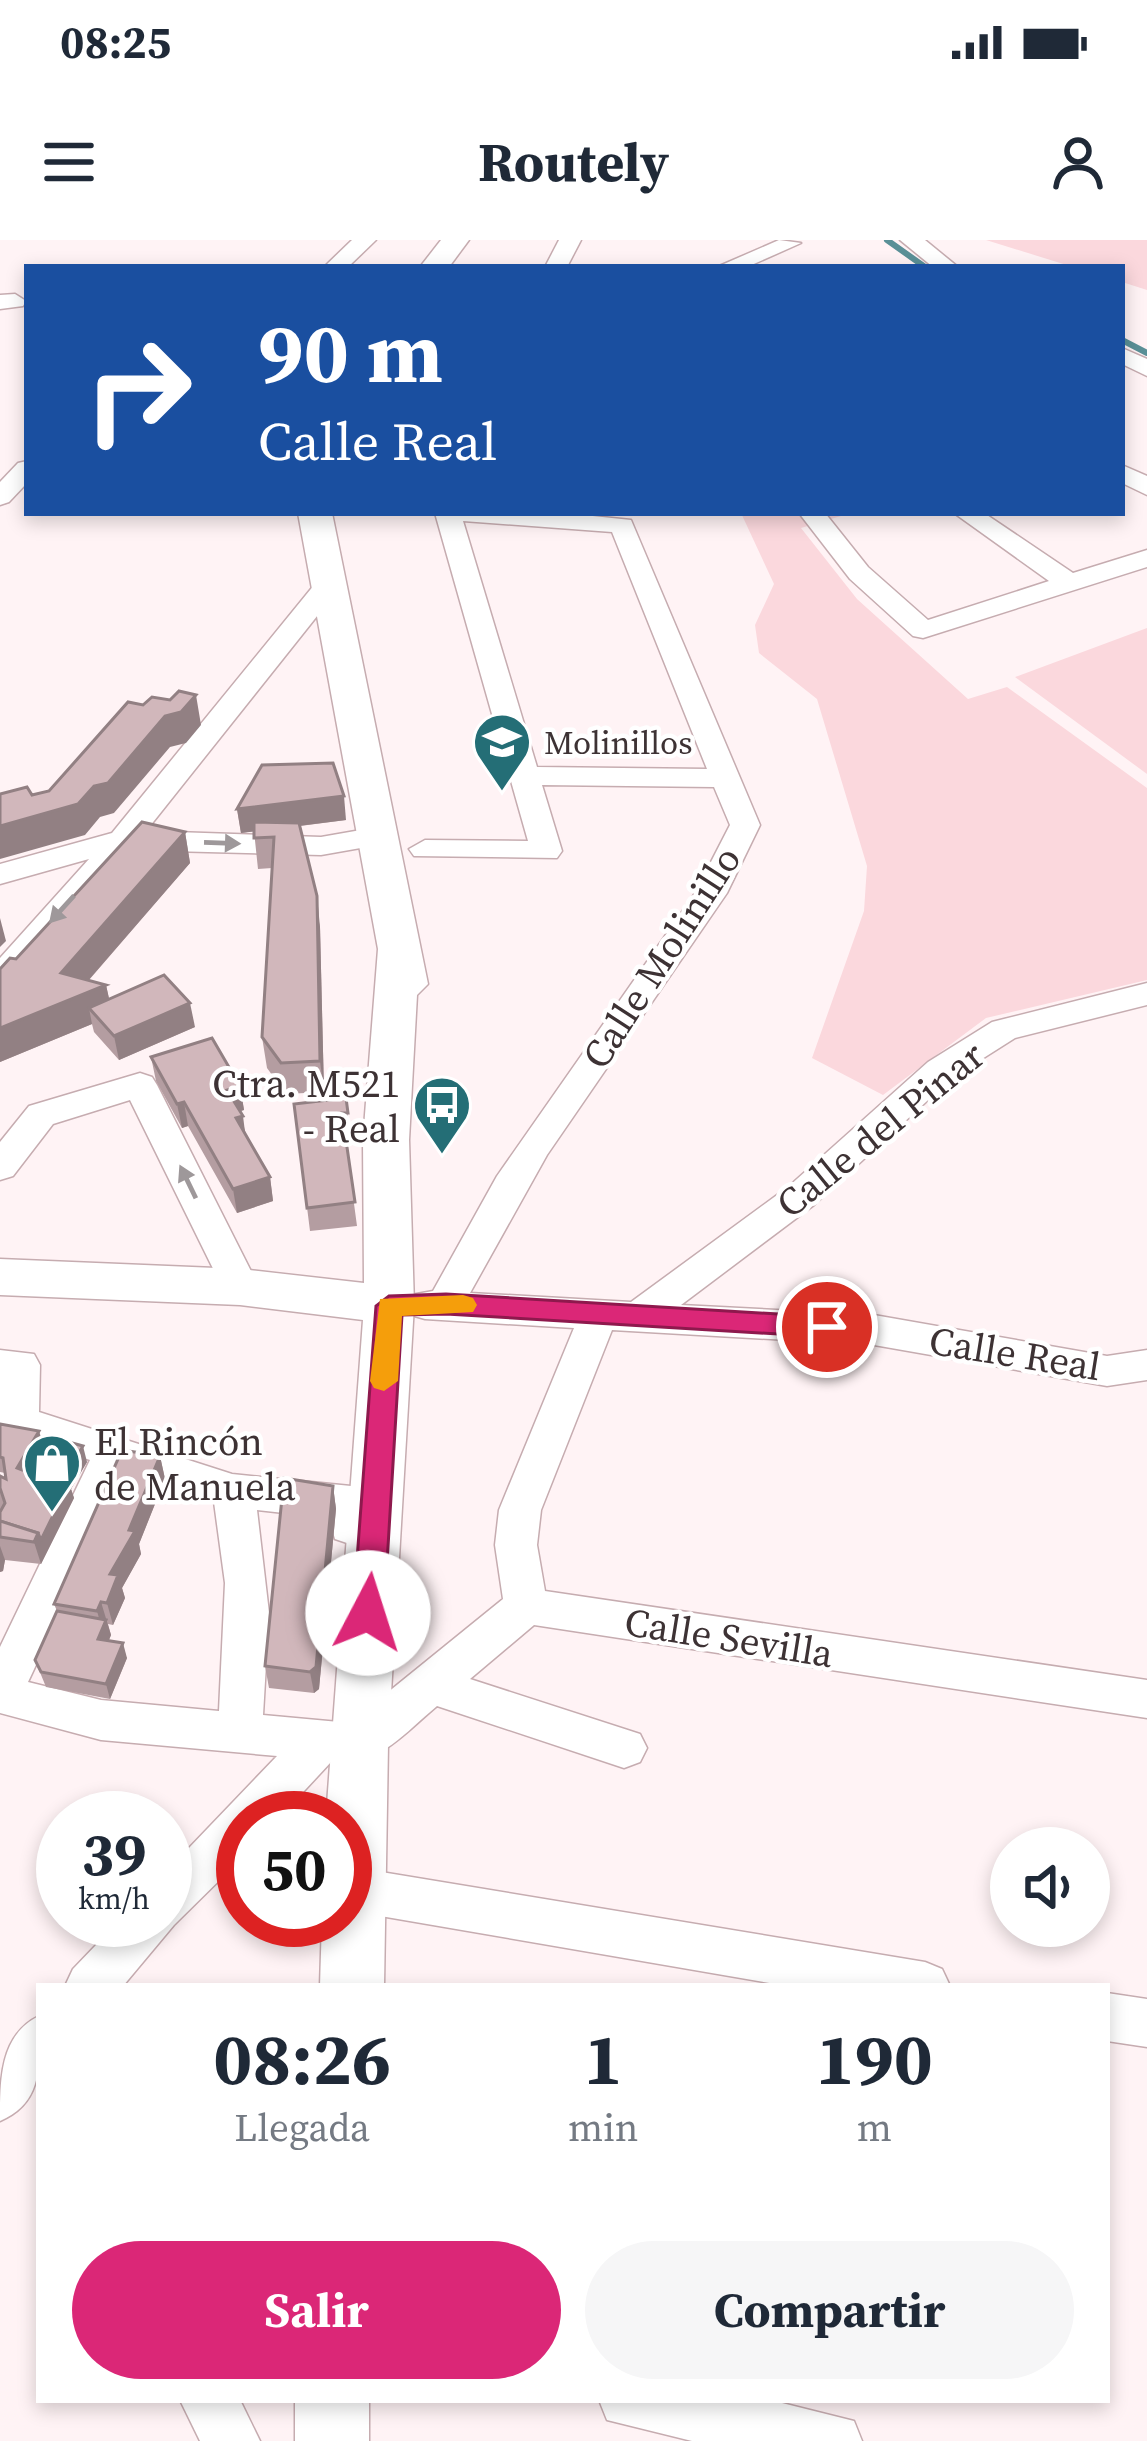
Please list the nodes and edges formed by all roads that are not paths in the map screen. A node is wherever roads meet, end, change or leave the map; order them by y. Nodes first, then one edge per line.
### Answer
1 (364, 240) edge
2 (455, 240) edge
3 (911, 240) edge
4 (791, 241) edge
5 (338, 264) edge
6 (436, 264) edge
7 (735, 264) edge
8 (943, 264) edge
9 (24, 469) edge
10 (0, 497) edge
11 (316, 516) edge
12 (449, 516) edge
13 (499, 516) edge
14 (814, 516) edge
15 (977, 520) edge
16 (1147, 558) edge
17 (1070, 583) junction
18 (328, 585) junction
19 (279, 646) junction
20 (341, 648) junction
21 (524, 776) junction
22 (726, 778) junction
23 (377, 836) junction
24 (123, 840) junction
25 (321, 846) junction
26 (425, 849) dead end
27 (0, 874) edge
28 (387, 882) junction
29 (0, 977) edge
30 (1147, 994) edge
31 (0, 1167) edge
32 (0, 1277) edge
33 (389, 1278) junction
34 (240, 1287) junction
35 (446, 1304) junction
36 (619, 1316) junction
37 (0, 1364) edge
38 (1147, 1365) edge
39 (10, 1421) edge
40 (115, 1450) junction
41 (232, 1492) junction
42 (376, 1526) junction
43 (526, 1606) junction
44 (432, 1684) junction
45 (0, 1694) edge
46 (1147, 1699) edge
47 (239, 1736) junction
48 (339, 1743) junction
49 (624, 1748) dead end
50 (282, 1791) edge
51 (345, 1791) edge
52 (216, 1852) edge
53 (192, 1878) edge
54 (372, 1893) edge
55 (127, 1947) edge
56 (354, 1947) edge
57 (93, 1983) edge
58 (352, 1983) edge
59 (908, 1983) edge
60 (1110, 2017) edge
61 (1147, 2023) edge
62 (210, 2403) edge
63 (332, 2403) edge
64 (642, 2403) edge
65 (232, 2441) edge
66 (332, 2441) edge
67 (834, 2441) edge

1 - 5 street
2 - 6 main road
3 - 8 street
4 - 7 street
9 - 10 street
11 - 18 main road
12 - 21 street
13 - 22 street, Calle Molinillo
14 - 17 street
15 - 17 street
16 - 17 street
18 - 19 street
18 - 20 main road
19 - 20 street
19 - 24 street
20 - 23 main road
21 - 22 street
21 - 26 street
22 - 35 street, Calle Molinillo
23 - 25 street
23 - 28 main road
24 -> 25 street
24 - 27 street
24 -> 29 street
25 - 28 street
28 - 33 main road
30 - 36 street, Calle del Pinar
34 -> 31 street
32 - 34 main road, Calle Real
33 - 34 main road, Calle Real
33 - 35 street, Calle Real
33 - 42 main road
35 - 36 street, Calle Real
36 - 38 street, Calle Real
36 - 43 street
37 - 39 street
39 - 40 street
40 - 41 street
40 - 45 street
41 - 42 street
41 - 47 street
42 - 48 main road
43 - 44 street
43 - 46 street, Calle Sevilla
44 - 48 street
44 - 49 street
45 - 47 street
47 - 48 street
48 - 50 street
48 - 51 main road
52 - 53 street
54 - 59 street
55 - 57 street
56 - 58 main road
60 - 61 street
62 - 65 street
63 - 66 main road
64 - 67 street

